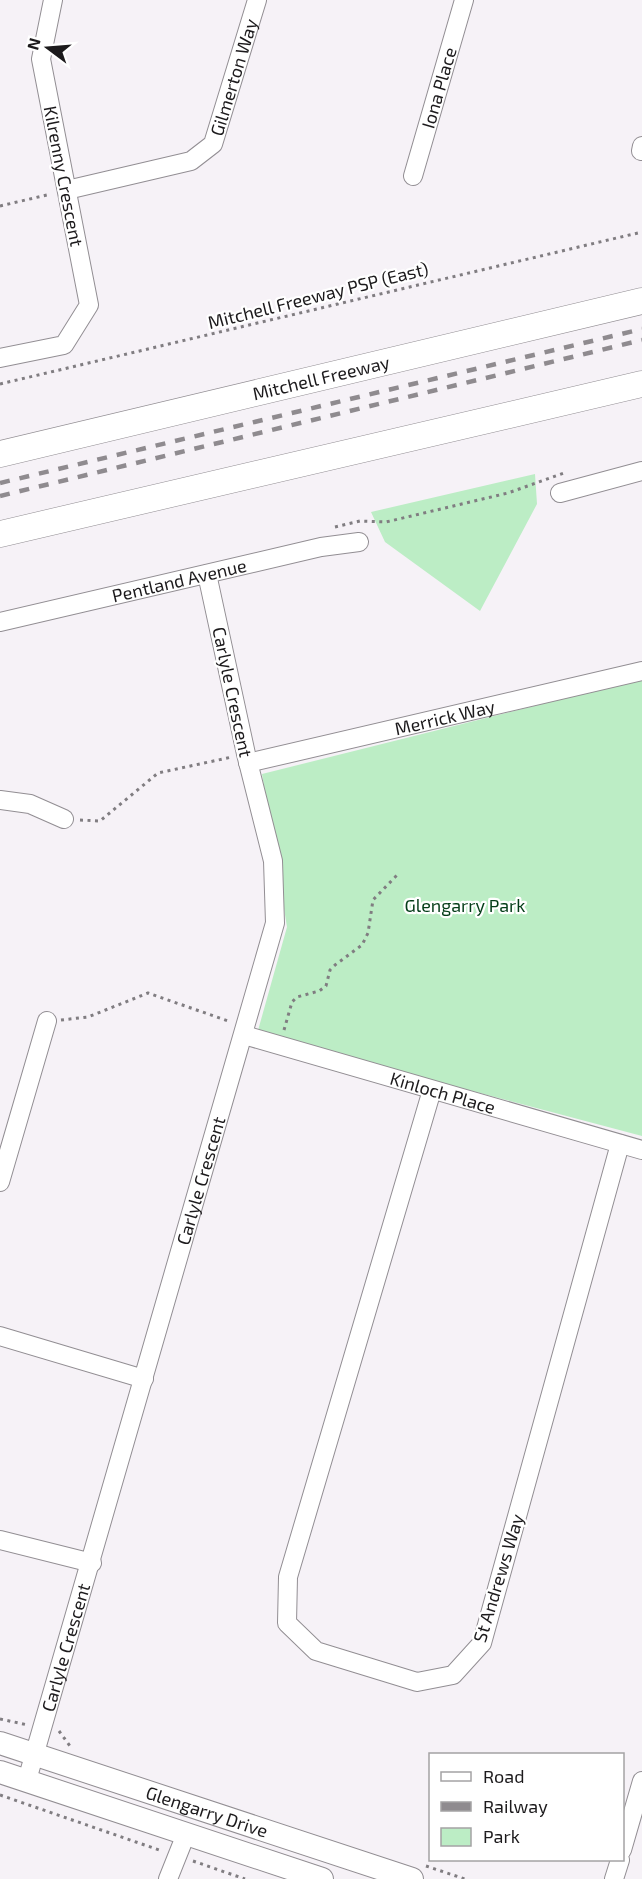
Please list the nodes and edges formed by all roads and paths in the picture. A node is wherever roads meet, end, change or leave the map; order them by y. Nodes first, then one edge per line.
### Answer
1 (53, 0) edge
2 (257, 0) edge
3 (464, 0) edge
4 (413, 176) dead end
5 (67, 190) junction
6 (0, 206) edge
7 (642, 232) edge
8 (642, 301) edge
9 (0, 358) edge
10 (0, 384) edge
11 (642, 384) edge
12 (0, 454) edge
13 (642, 471) edge
14 (560, 493) dead end
15 (0, 534) edge
16 (359, 542) dead end
17 (207, 574) junction
18 (0, 622) edge
19 (642, 671) edge
20 (247, 758) junction
21 (0, 800) edge
22 (64, 819) joint
23 (398, 874) dead end
24 (47, 1021) joint
25 (245, 1031) junction
26 (279, 1046) junction
27 (432, 1090) junction
28 (620, 1144) junction
29 (642, 1150) edge
30 (0, 1182) edge
31 (0, 1336) edge
32 (144, 1379) junction
33 (0, 1540) edge
34 (92, 1563) junction
35 (0, 1719) edge
36 (31, 1725) dead end
37 (0, 1743) edge
38 (36, 1754) junction
39 (0, 1772) edge
40 (27, 1780) junction
41 (642, 1781) edge
42 (0, 1795) edge
43 (186, 1834) junction
44 (624, 1843) edge
45 (164, 1852) dead end
46 (191, 1861) dead end
47 (620, 1861) edge
48 (168, 1879) edge
49 (245, 1879) edge
50 (322, 1879) edge
51 (412, 1879) edge
52 (614, 1879) edge

1 - 5 street, Kilrenny Crescent
2 - 5 street, Gilmerton Way
3 - 4 street, Iona Place
5 - 6 path
5 - 9 street, Kilrenny Crescent
7 - 10 path, Mitchell Freeway PSP (East)
8 - 12 highway, Mitchell Freeway
11 - 15 highway
13 - 14 street
16 - 17 street, Pentland Avenue
17 - 18 street, Pentland Avenue
17 - 20 street, Carlyle Crescent
19 - 20 street, Merrick Way
20 - 22 path
20 - 25 street, Carlyle Crescent
21 - 22 street
23 - 26 path
24 - 25 path
24 - 30 street
25 - 26 street, Kinloch Place
25 - 32 street, Carlyle Crescent
26 - 27 street, Kinloch Place
27 - 28 street, Kinloch Place
27 - 28 street, St Andrews Way
28 - 29 street, Kinloch Place
31 - 32 street
32 - 34 street, Carlyle Crescent
33 - 34 street
34 - 38 street, Carlyle Crescent
35 - 36 path
37 - 38 main road, Glengarry Drive
38 - 40 street, Carlyle Crescent
38 - 51 main road, Glengarry Drive
39 - 40 main road, Glengarry Drive
40 - 43 main road, Glengarry Drive
41 - 44 street
42 - 45 path
43 - 48 street
43 - 50 main road, Glengarry Drive
46 - 49 path
47 - 52 street

